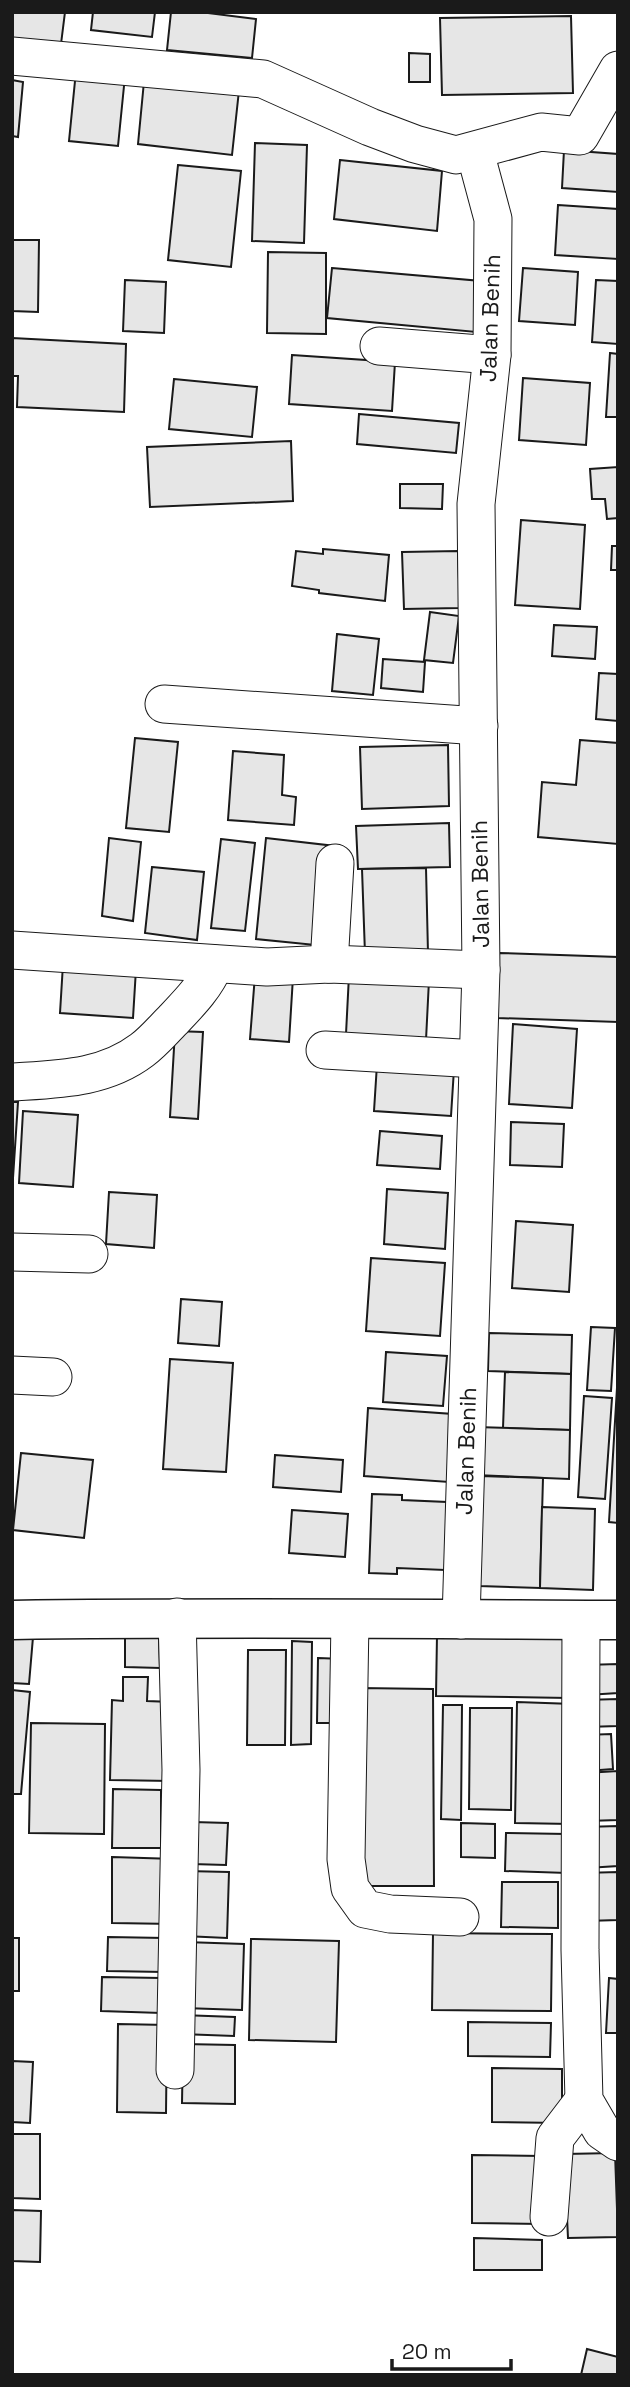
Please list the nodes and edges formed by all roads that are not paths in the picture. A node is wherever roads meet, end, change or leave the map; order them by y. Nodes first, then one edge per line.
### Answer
1 (12, 56) edge
2 (618, 70) edge
3 (601, 130) edge
4 (475, 152) junction
5 (379, 346) dead end
6 (492, 355) junction
7 (164, 704) dead end
8 (479, 726) junction
9 (335, 863) dead end
10 (12, 950) edge
11 (215, 964) junction
12 (329, 964) junction
13 (481, 970) junction
14 (326, 1050) dead end
15 (477, 1059) junction
16 (12, 1082) edge
17 (12, 1252) edge
18 (89, 1254) dead end
19 (12, 1375) edge
20 (53, 1377) dead end
21 (177, 1617) junction
22 (12, 1620) edge
23 (351, 1620) junction
24 (461, 1620) junction
25 (599, 1620) edge
26 (460, 1917) dead end
27 (175, 2070) dead end
28 (584, 2100) junction
29 (618, 2142) edge
30 (549, 2217) dead end

1 - 4 street
2 - 3 street
3 - 4 street
4 - 6 street, Jalan Benih
5 - 6 street
6 - 8 street, Jalan Benih
7 - 8 street
8 - 13 street, Jalan Benih
9 - 12 street
10 - 11 street
11 - 12 street
11 - 16 street
12 - 13 street
13 - 15 street, Jalan Benih
14 - 15 street
15 - 24 street, Jalan Benih
17 - 18 street
19 - 20 street
21 - 22 street
21 - 23 street
21 - 27 street
23 - 24 street
23 - 26 street
24 - 25 street
25 - 28 street
28 - 29 street
28 - 30 street

